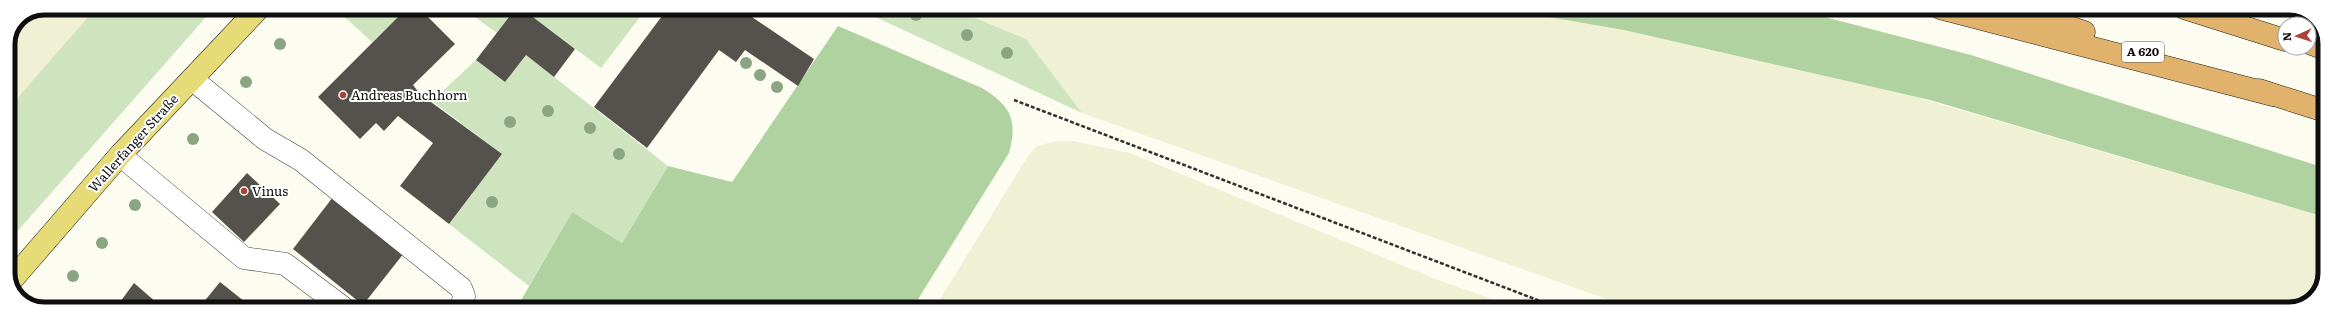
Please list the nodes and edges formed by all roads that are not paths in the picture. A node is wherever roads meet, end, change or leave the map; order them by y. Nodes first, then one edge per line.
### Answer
1 (252, 15) edge
2 (1967, 15) edge
3 (2034, 15) edge
4 (2206, 15) edge
5 (2243, 15) edge
6 (2277, 30) edge
7 (2277, 37) edge
8 (192, 79) junction
9 (2273, 95) junction
10 (2318, 109) edge
11 (120, 155) junction
12 (15, 276) edge
13 (336, 302) edge
14 (463, 302) edge

1 - 8 main road, Wallerfanger Straße
2 - 9 highway
3 - 9 highway, A 620
4 - 7 highway
5 - 6 highway
8 - 11 main road, Wallerfanger Straße
8 - 14 lane
9 - 10 highway, A 620
11 - 12 main road, Wallerfanger Straße
11 - 13 lane

